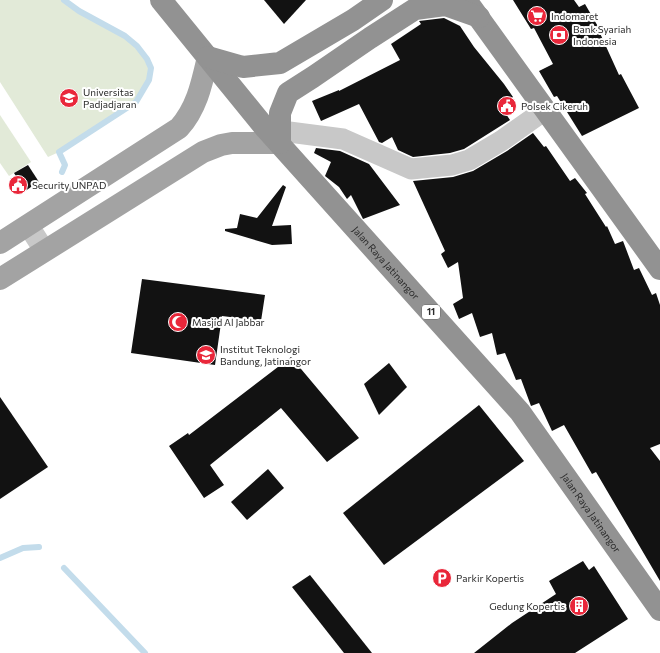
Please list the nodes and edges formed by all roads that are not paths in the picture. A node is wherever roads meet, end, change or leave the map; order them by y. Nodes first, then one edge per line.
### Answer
1 (161, 0) edge
2 (382, 0) edge
3 (466, 0) edge
4 (478, 18) junction
5 (208, 57) junction
6 (545, 110) junction
7 (275, 134) junction
8 (28, 225) junction
9 (0, 243) edge
10 (44, 250) junction
11 (660, 269) edge
12 (0, 278) edge
13 (660, 610) edge

1 - 5 highway, Jalan Raya Jatinangor / 11
2 - 5 highway
3 - 4 highway
4 - 6 highway
4 - 7 highway
5 - 7 highway, Jalan Raya Jatinangor / 11
5 - 8 main road
6 - 7 street
6 - 11 highway
7 - 10 main road
7 - 13 highway, Jalan Raya Jatinangor / 11
8 - 9 main road
8 - 10 street
10 - 12 main road

